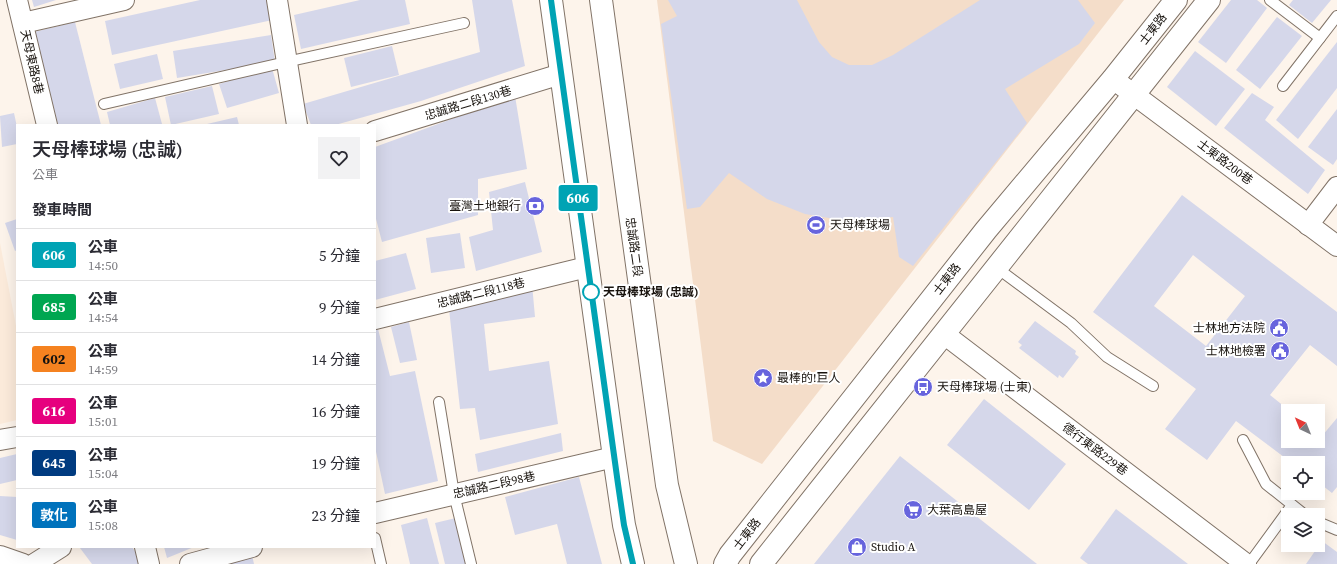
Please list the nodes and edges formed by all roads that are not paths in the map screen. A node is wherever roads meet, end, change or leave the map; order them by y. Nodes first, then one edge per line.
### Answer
1 (17, 0) edge
2 (124, 0) edge
3 (277, 0) edge
4 (551, 0) edge
5 (601, 0) edge
6 (1176, 0) edge
7 (1209, 0) edge
8 (1270, 0) edge
9 (1337, 16) edge
10 (23, 23) junction
11 (464, 23) dead end
12 (1320, 38) junction
13 (286, 62) junction
14 (561, 74) junction
15 (1113, 79) junction
16 (1283, 86) dead end
17 (1134, 94) junction
18 (104, 104) dead end
19 (47, 124) edge
20 (297, 124) edge
21 (376, 131) edge
22 (1337, 187) edge
23 (1308, 225) junction
24 (1337, 246) edge
25 (587, 268) junction
26 (997, 268) junction
27 (376, 319) edge
28 (944, 334) junction
29 (1153, 386) dead end
30 (439, 402) dead end
31 (16, 437) edge
32 (0, 440) edge
33 (1243, 440) dead end
34 (614, 457) junction
35 (454, 494) junction
36 (1292, 505) junction
37 (1296, 508) edge
38 (376, 514) edge
39 (1325, 525) edge
40 (1337, 530) edge
41 (376, 542) edge
42 (59, 548) edge
43 (145, 548) edge
44 (248, 548) edge
45 (0, 556) edge
46 (24, 564) edge
47 (34, 564) edge
48 (149, 564) edge
49 (190, 564) edge
50 (381, 564) edge
51 (471, 564) edge
52 (633, 564) edge
53 (686, 564) edge
54 (725, 564) edge
55 (762, 564) edge
56 (1246, 564) edge
57 (1249, 564) edge

1 - 10 street, 天母東路8巷
2 - 10 street
3 - 13 street
4 - 14 street
5 - 53 street, 忠誠路二段
6 - 15 street, 士東路
7 - 17 street
8 - 12 lane
9 - 12 lane
10 - 19 street, 天母東路8巷
11 - 13 lane
12 - 16 lane
13 - 18 lane
13 - 20 street
14 - 21 street, 忠誠路二段130巷
14 - 25 street
15 - 17 street, 士東路200巷
15 - 54 street, 士東路
17 - 23 street, 士東路200巷
17 - 26 street
22 - 23 street
23 - 24 street, 士東路200巷
25 - 27 street, 忠誠路二段118巷
25 - 34 street
26 - 28 street
26 - 29 lane
28 - 55 street
28 - 56 street, 德行東路229巷
30 - 35 lane
31 - 32 street
33 - 36 lane
34 - 35 street, 忠誠路二段98巷
34 - 52 street
35 - 38 street, 忠誠路二段98巷
35 - 51 lane
36 - 37 lane
36 - 57 lane
39 - 40 lane
41 - 50 lane
42 - 47 street
43 - 48 street
44 - 49 street
45 - 46 street

